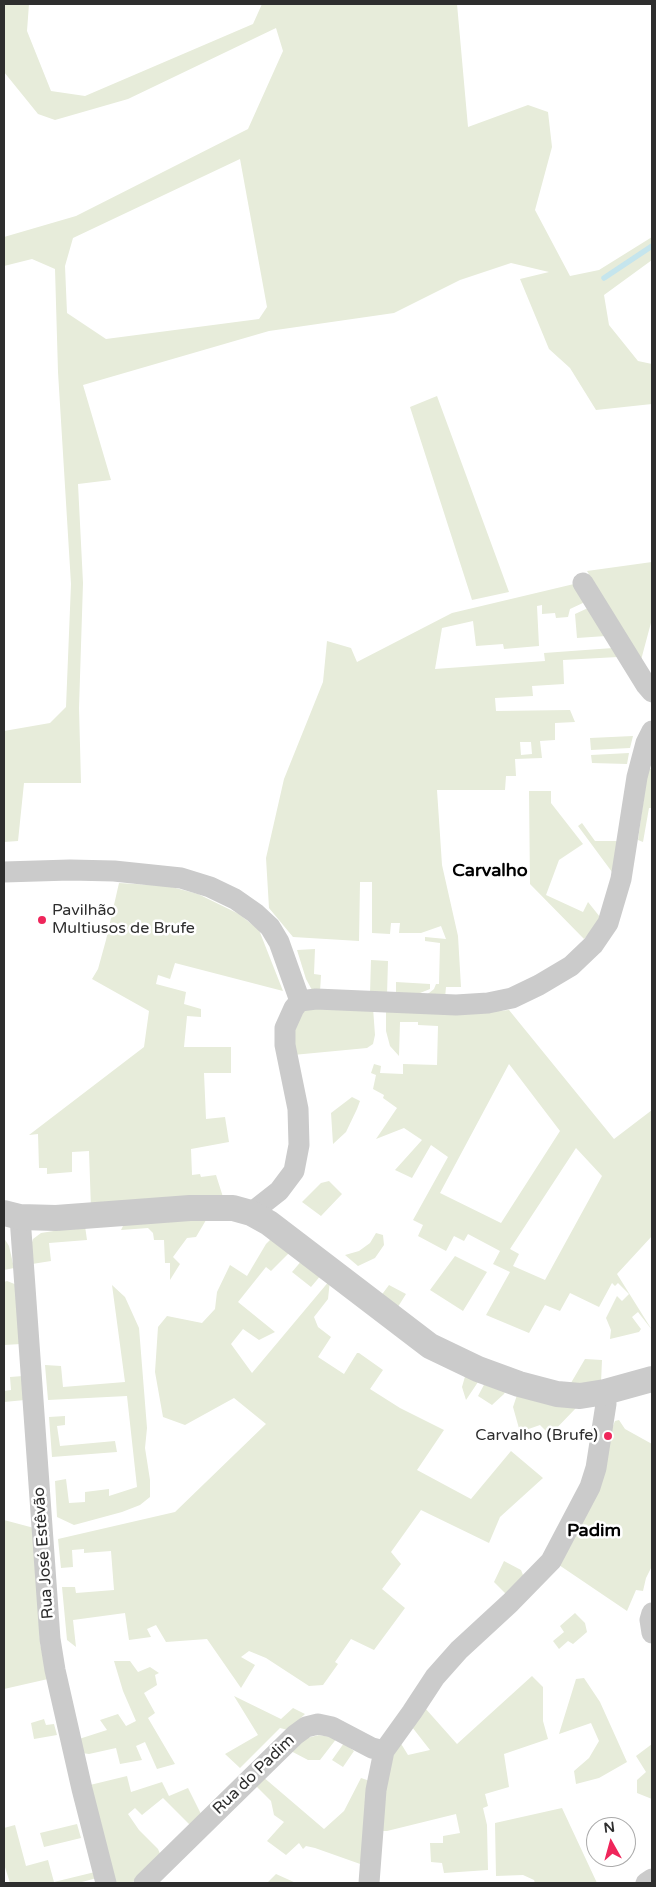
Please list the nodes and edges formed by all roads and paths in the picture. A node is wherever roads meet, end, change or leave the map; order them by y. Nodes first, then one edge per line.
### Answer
1 (583, 583) dead end
2 (652, 692) edge
3 (652, 731) edge
4 (4, 872) edge
5 (300, 1001) junction
6 (251, 1213) junction
7 (12, 1215) edge
8 (652, 1379) edge
9 (605, 1392) junction
10 (652, 1613) edge
11 (652, 1633) edge
12 (384, 1751) junction
13 (652, 1879) edge
14 (106, 1883) edge
15 (144, 1883) edge
16 (368, 1883) edge
17 (646, 1883) edge

1 - 2 street
3 - 5 street
4 - 5 street
5 - 6 street
6 - 7 street
6 - 9 street
7 - 14 street, Rua José Estêvão
8 - 9 street
9 - 12 street
10 - 11 street
12 - 15 street, Rua do Padim
12 - 16 street
13 - 17 street

